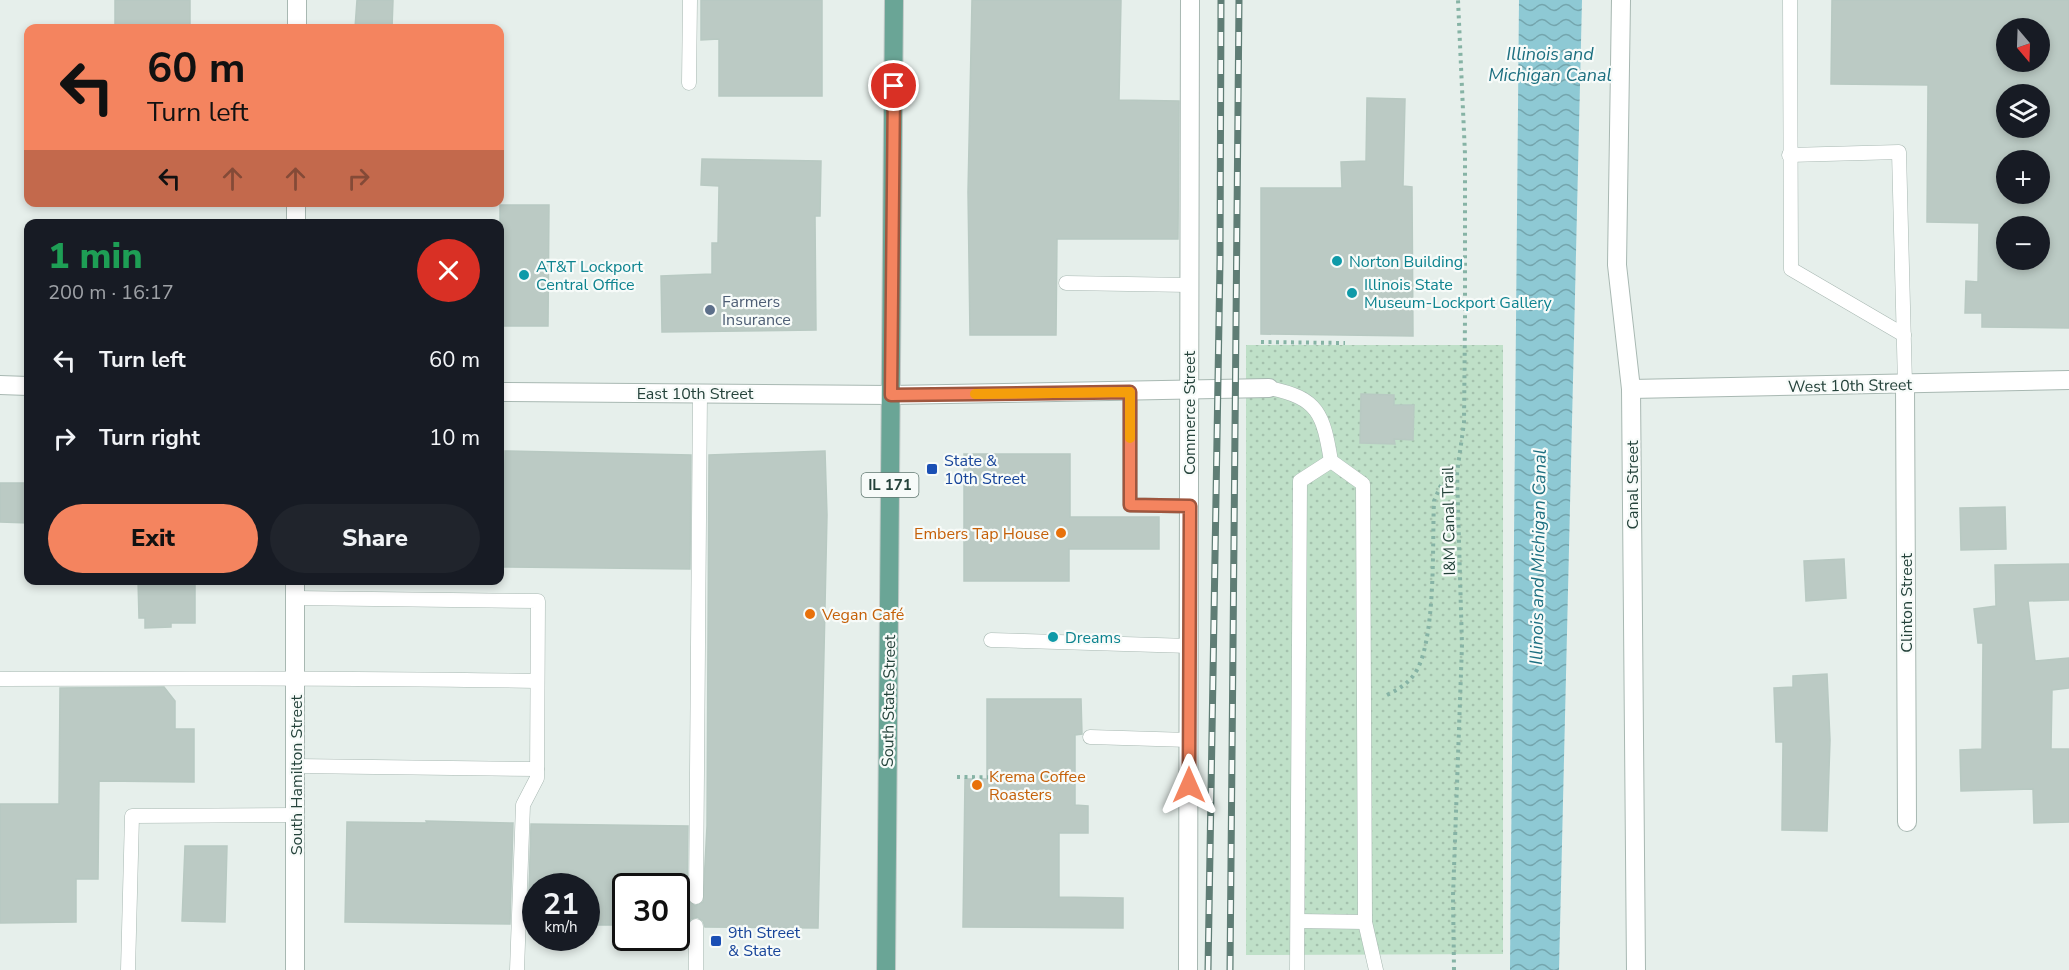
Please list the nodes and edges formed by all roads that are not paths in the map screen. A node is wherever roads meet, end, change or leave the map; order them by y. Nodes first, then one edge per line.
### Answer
1 (297, 0) edge
2 (690, 0) edge
3 (894, 0) edge
4 (1190, 0) edge
5 (1621, 0) edge
6 (1790, 0) edge
7 (297, 24) edge
8 (689, 83) dead end
9 (1789, 155) junction
10 (1066, 283) dead end
11 (1189, 285) junction
12 (1904, 335) junction
13 (2069, 380) edge
14 (1905, 384) junction
15 (0, 385) edge
16 (24, 386) edge
17 (1269, 388) joint
18 (1631, 389) junction
19 (1189, 390) junction
20 (504, 392) edge
21 (1130, 392) junction
22 (700, 393) junction
23 (891, 395) junction
24 (1330, 461) junction
25 (1190, 506) junction
26 (296, 589) edge
27 (991, 640) dead end
28 (1190, 646) junction
29 (297, 677) junction
30 (0, 679) edge
31 (537, 681) junction
32 (1090, 736) dead end
33 (1189, 740) junction
34 (296, 766) junction
35 (537, 769) junction
36 (296, 815) junction
37 (1907, 822) dead end
38 (696, 897) dead end
39 (1299, 921) junction
40 (1365, 922) junction
41 (696, 926) dead end
42 (128, 970) edge
43 (295, 970) edge
44 (517, 970) edge
45 (696, 970) edge
46 (886, 970) edge
47 (1188, 970) edge
48 (1297, 970) edge
49 (1376, 970) edge
50 (1636, 970) edge

1 - 7 street
2 - 8 lane
3 - 23 main road, South State Street / IL 171
4 - 11 street, Commerce Street
5 - 18 street, Canal Street
6 - 9 lane
9 - 12 lane
9 - 12 lane
10 - 11 lane
11 - 19 street, Commerce Street
12 - 14 lane
13 - 14 street, West 10th Street
14 - 18 street, West 10th Street
14 - 37 street, Clinton Street
15 - 16 street
17 - 19 street
17 - 24 lane
18 - 50 street, Canal Street
19 - 21 street
19 - 25 street, Commerce Street
20 - 22 street, East 10th Street
21 - 23 street
21 - 25 lane
22 - 23 street, East 10th Street
22 - 38 lane
23 - 46 main road, South State Street / IL 171
24 - 39 lane
24 - 40 lane
25 - 28 street, Commerce Street
26 - 29 street, South Hamilton Street
26 - 31 lane
27 - 28 lane
28 - 33 street, Commerce Street
29 - 30 lane
29 - 31 lane
29 - 34 street, South Hamilton Street
31 - 35 lane
32 - 33 lane
33 - 47 street, Commerce Street
34 - 35 lane
34 - 36 street, South Hamilton Street
35 - 44 lane
36 - 42 lane
36 - 43 street, South Hamilton Street
39 - 40 lane
39 - 48 lane
40 - 49 lane
41 - 45 lane

